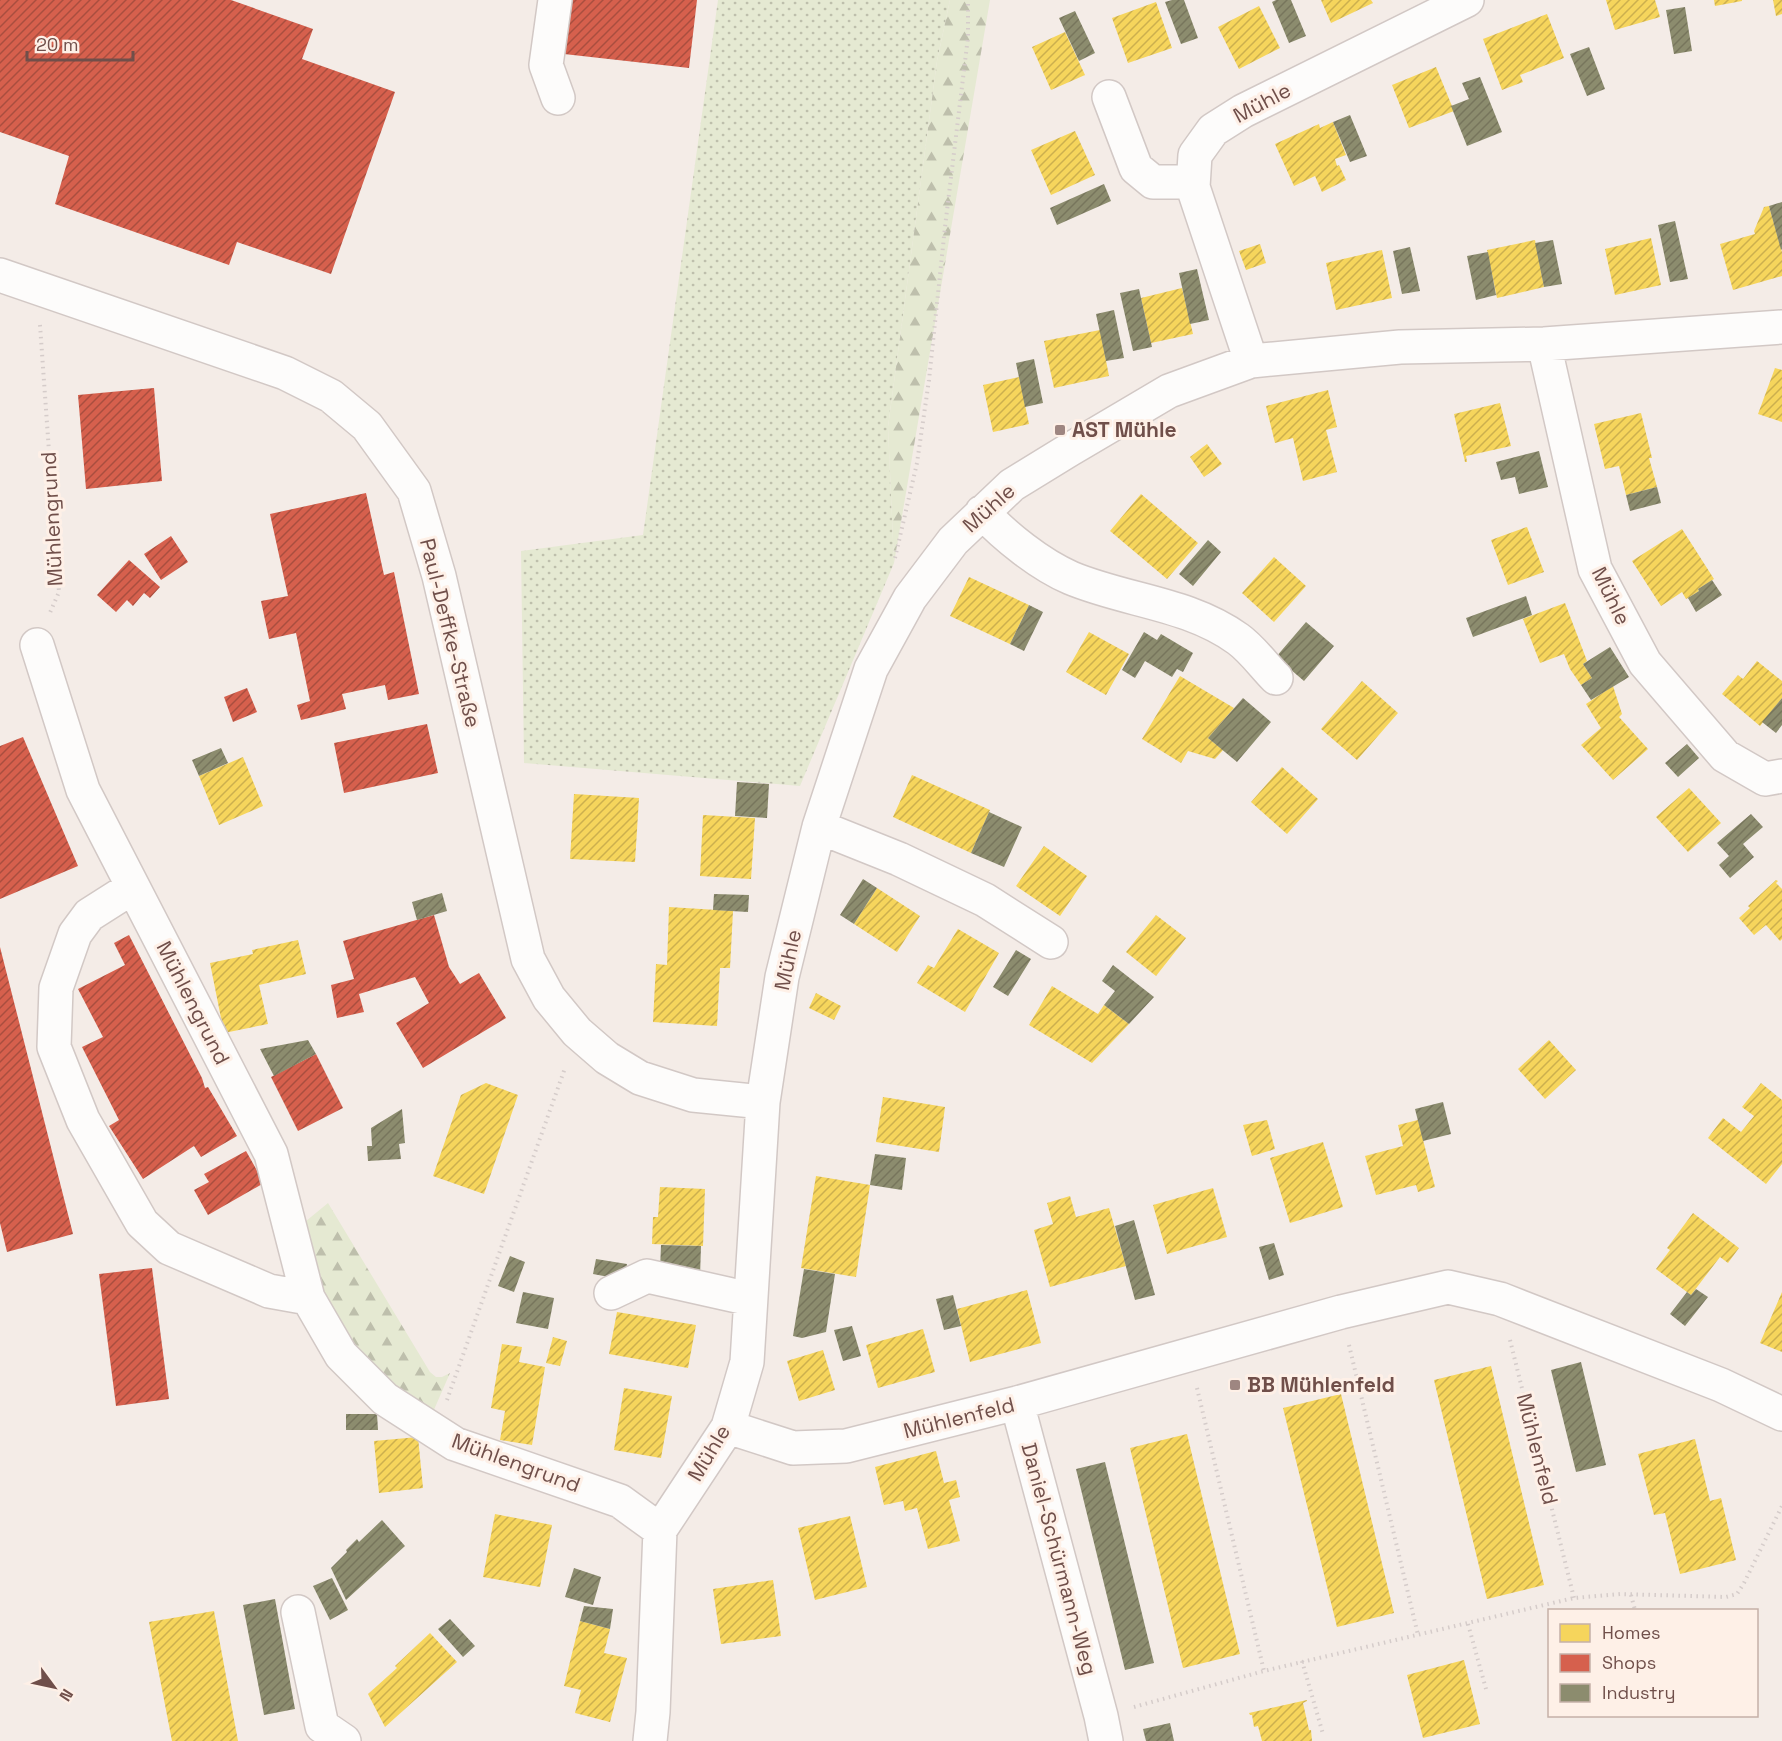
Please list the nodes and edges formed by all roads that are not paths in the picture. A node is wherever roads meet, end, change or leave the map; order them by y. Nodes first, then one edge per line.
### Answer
1 (555, 0) edge
2 (1467, 0) edge
3 (1109, 97) dead end
4 (558, 98) dead end
5 (1193, 182) junction
6 (0, 275) edge
7 (1782, 327) edge
8 (1544, 344) junction
9 (1251, 360) junction
10 (982, 512) junction
11 (37, 645) road end
12 (1276, 678) dead end
13 (1782, 776) edge
14 (819, 827) junction
15 (133, 886) junction
16 (1051, 942) dead end
17 (763, 1102) junction
18 (611, 1293) dead end
19 (308, 1298) junction
20 (750, 1299) junction
21 (1017, 1403) junction
22 (1782, 1413) edge
23 (728, 1427) junction
24 (660, 1530) junction
25 (298, 1612) dead end
26 (1104, 1728) edge
27 (344, 1741) edge
28 (650, 1741) edge

1 - 4 street
2 - 5 street, Mühle
3 - 5 street
5 - 9 street, Mühle
6 - 17 street, Paul-Deffke-Straße
7 - 8 street, Mühle
8 - 9 street, Mühle
8 - 13 street, Mühle
9 - 10 street, Mühle
10 - 12 street
10 - 14 street, Mühle
11 - 15 street, Mühlengrund
14 - 16 street
14 - 17 street, Mühle
15 - 19 street, Mühlengrund
15 - 19 street
17 - 20 street, Mühle
18 - 20 street
19 - 24 street, Mühlengrund
20 - 23 street, Mühle
21 - 22 street, Mühlenfeld
21 - 23 street, Mühlenfeld
21 - 26 street, Daniel-Schürmann-Weg
23 - 24 street, Mühle
24 - 28 street
25 - 27 street

